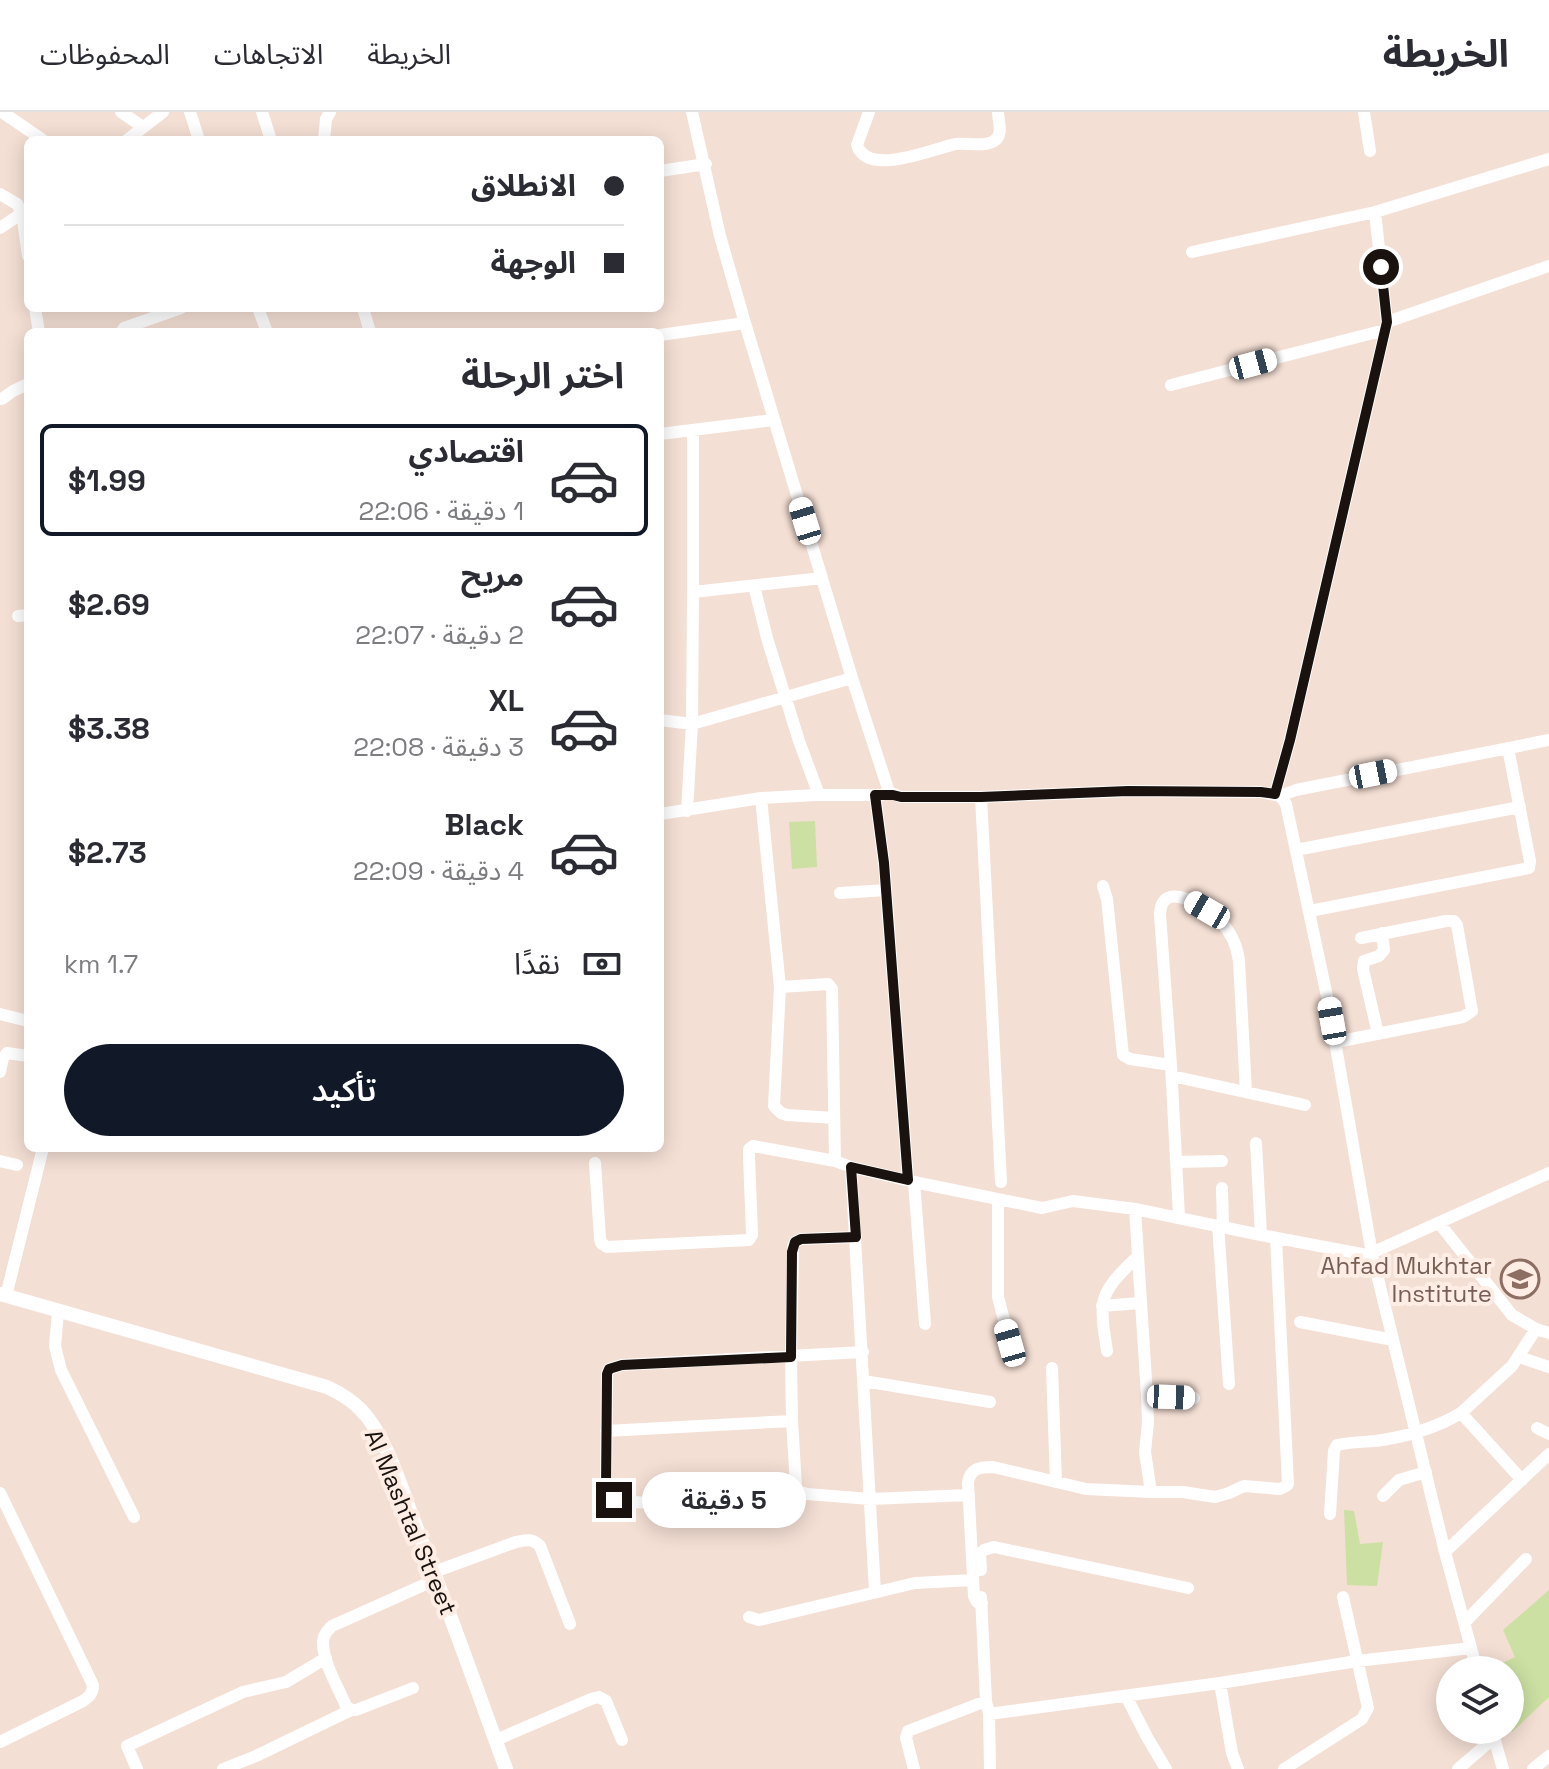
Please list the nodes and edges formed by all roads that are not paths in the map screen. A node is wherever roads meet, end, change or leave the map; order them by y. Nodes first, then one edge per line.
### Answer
1 (2, 112) edge
2 (163, 112) edge
3 (190, 112) edge
4 (262, 112) edge
5 (330, 112) edge
6 (692, 112) edge
7 (869, 112) edge
8 (998, 112) edge
9 (1364, 112) edge
10 (128, 114) edge
11 (143, 127) junction
12 (37, 136) edge
13 (132, 136) edge
14 (198, 136) edge
15 (270, 136) edge
16 (324, 136) edge
17 (1370, 151) dead end
18 (1549, 159) edge
19 (706, 164) junction
20 (664, 170) edge
21 (0, 194) edge
22 (24, 210) edge
23 (24, 212) edge
24 (1375, 212) junction
25 (0, 228) edge
26 (1192, 252) dead end
27 (1549, 266) edge
28 (170, 312) edge
29 (745, 323) junction
30 (1386, 326) junction
31 (124, 328) edge
32 (664, 334) edge
33 (1171, 385) dead end
34 (24, 386) edge
35 (2, 399) dead end
36 (773, 420) junction
37 (693, 430) junction
38 (664, 434) edge
39 (822, 578) junction
40 (754, 586) junction
41 (693, 592) junction
42 (852, 678) junction
43 (785, 696) junction
44 (664, 720) edge
45 (692, 724) junction
46 (1549, 740) edge
47 (1508, 748) junction
48 (819, 795) junction
49 (875, 795) junction
50 (893, 795) junction
51 (1278, 795) junction
52 (981, 797) junction
53 (761, 798) junction
54 (1520, 807) junction
55 (687, 811) junction
56 (664, 814) edge
57 (1296, 850) junction
58 (1103, 886) dead end
59 (886, 890) junction
60 (840, 893) dead end
61 (1310, 911) junction
62 (1382, 933) junction
63 (1361, 938) dead end
64 (780, 987) junction
65 (0, 1014) edge
66 (24, 1020) edge
67 (1378, 1034) junction
68 (1336, 1042) junction
69 (24, 1055) edge
70 (1171, 1071) junction
71 (0, 1072) edge
72 (1246, 1092) junction
73 (1305, 1105) dead end
74 (834, 1118) junction
75 (1256, 1143) dead end
76 (42, 1152) edge
77 (0, 1161) edge
78 (835, 1161) junction
79 (1222, 1161) dead end
80 (1176, 1162) junction
81 (595, 1163) dead end
82 (17, 1165) dead end
83 (851, 1167) junction
84 (1549, 1173) edge
85 (911, 1181) junction
86 (1001, 1182) dead end
87 (1222, 1188) dead end
88 (998, 1199) junction
89 (1135, 1209) junction
90 (1179, 1217) junction
91 (1439, 1223) junction
92 (1220, 1226) junction
93 (1261, 1235) junction
94 (856, 1237) junction
95 (1276, 1238) junction
96 (1372, 1254) junction
97 (1138, 1256) junction
98 (3, 1295) edge
99 (1140, 1303) junction
100 (1102, 1306) junction
101 (58, 1312) junction
102 (1300, 1322) dead end
103 (925, 1324) dead end
104 (1536, 1329) junction
105 (1549, 1333) edge
106 (1393, 1340) junction
107 (1010, 1343) dead end
108 (1107, 1351) dead end
109 (863, 1352) junction
110 (791, 1357) junction
111 (1519, 1357) junction
112 (1549, 1367) edge
113 (1052, 1368) dead end
114 (864, 1381) junction
115 (1229, 1384) dead end
116 (1147, 1396) junction
117 (1194, 1398) dead end
118 (990, 1402) dead end
119 (1461, 1413) junction
120 (792, 1421) junction
121 (606, 1431) junction
122 (1416, 1432) junction
123 (1549, 1454) edge
124 (1426, 1472) junction
125 (1522, 1480) junction
126 (1056, 1482) junction
127 (1151, 1492) junction
128 (0, 1493) edge
129 (969, 1495) junction
130 (1383, 1496) dead end
131 (732, 1499) dead end
132 (870, 1499) junction
133 (1330, 1514) dead end
134 (134, 1517) dead end
135 (1445, 1552) junction
136 (1526, 1559) dead end
137 (436, 1576) junction
138 (973, 1580) junction
139 (1188, 1588) dead end
140 (875, 1592) junction
141 (1343, 1597) dead end
142 (982, 1603) junction
143 (749, 1617) dead end
144 (1464, 1623) junction
145 (570, 1624) dead end
146 (1471, 1648) junction
147 (1473, 1656) edge
148 (326, 1658) junction
149 (1357, 1661) junction
150 (1220, 1683) junction
151 (413, 1688) dead end
152 (1126, 1696) junction
153 (987, 1708) junction
154 (351, 1710) junction
155 (496, 1740) junction
156 (622, 1740) dead end
157 (0, 1742) edge
158 (1483, 1744) edge
159 (1496, 1744) edge
160 (1549, 1756) edge
161 (137, 1769) edge
162 (223, 1769) edge
163 (506, 1769) edge
164 (914, 1769) edge
165 (990, 1769) edge
166 (1166, 1769) edge
167 (1238, 1769) edge
168 (1284, 1769) edge
169 (1458, 1769) edge
170 (1503, 1769) edge
171 (1533, 1769) edge

1 - 12 street
2 - 11 street
3 - 14 street
4 - 15 street
5 - 16 street
6 - 19 street
7 - 8 street
9 - 17 street
10 - 11 street
11 - 13 street
18 - 24 street
19 - 20 street
19 - 29 street
21 - 22 street
23 - 25 street
24 - 26 street
24 - 30 street
27 - 30 street
28 - 31 street
29 - 32 street
29 - 36 street
30 - 33 street
30 - 51 street
34 - 35 street
36 - 37 street
36 - 39 street
37 - 38 street
37 - 41 street
39 - 40 street
39 - 42 street
40 - 41 street
40 - 43 street
41 - 45 street
42 - 43 street
42 - 50 street
43 - 45 street
43 - 48 street
44 - 45 street
45 - 55 street
46 - 47 street
47 - 51 street
47 - 54 street
48 - 49 street
48 - 53 street
49 - 50 street
49 - 59 street
50 - 52 street
51 - 52 street
51 - 57 street
52 - 86 street
53 - 55 street
53 - 64 street
54 - 57 street
54 - 61 street
55 - 56 street
57 - 61 street
58 - 70 street
59 - 60 street
59 - 85 street
61 - 68 street
62 - 63 street
62 - 67 street
62 - 67 street
64 - 74 street
64 - 74 street
65 - 66 street
67 - 68 street
68 - 96 street
69 - 71 street
70 - 72 street
70 - 72 street
70 - 80 street
72 - 73 street
74 - 78 street
75 - 93 street
76 - 98 street
77 - 82 street
78 - 81 street
78 - 83 street
79 - 80 street
80 - 90 street
83 - 85 street
83 - 94 street
84 - 91 street
85 - 88 street
85 - 103 street
87 - 92 street
88 - 89 street
88 - 107 street
89 - 90 street
89 - 97 street
90 - 92 street
91 - 96 street
91 - 104 street
92 - 93 street
92 - 115 street
93 - 95 street
94 - 109 street
94 - 110 street
95 - 96 street
95 - 127 street
96 - 106 street
97 - 99 street
97 - 100 street
98 - 101 main road, Al Mashtal Street
99 - 100 street
99 - 116 street
100 - 108 street
101 - 134 street
101 - 137 main road, Al Mashtal Street
102 - 106 street
104 - 105 street
104 - 111 street
106 - 122 street
109 - 110 street
109 - 114 street
110 - 120 street
110 - 121 street
111 - 112 street
111 - 119 street
113 - 126 street
114 - 118 street
114 - 132 street
116 - 117 street
116 - 127 street
119 - 122 street
119 - 125 street
120 - 121 street
120 - 132 street
121 - 131 street
122 - 124 street
122 - 133 street
123 - 125 street
124 - 130 street
124 - 135 street
125 - 135 street
126 - 127 street
126 - 129 street
128 - 157 street
129 - 132 street
129 - 138 street
132 - 140 street
135 - 144 street
136 - 144 street
137 - 145 street
137 - 148 street
137 - 155 main road, Al Mashtal Street
138 - 140 street
138 - 142 street
139 - 142 street
140 - 143 street
141 - 149 street
142 - 153 street
144 - 146 street
146 - 147 street
146 - 149 street
148 - 154 street
148 - 161 street
149 - 150 street
149 - 168 street
150 - 152 street
150 - 167 street
151 - 154 street
152 - 153 street
152 - 166 street
153 - 164 street
153 - 165 street
154 - 162 street
155 - 156 street
155 - 163 main road, Al Mashtal Street
158 - 169 street
159 - 170 street
160 - 171 street

